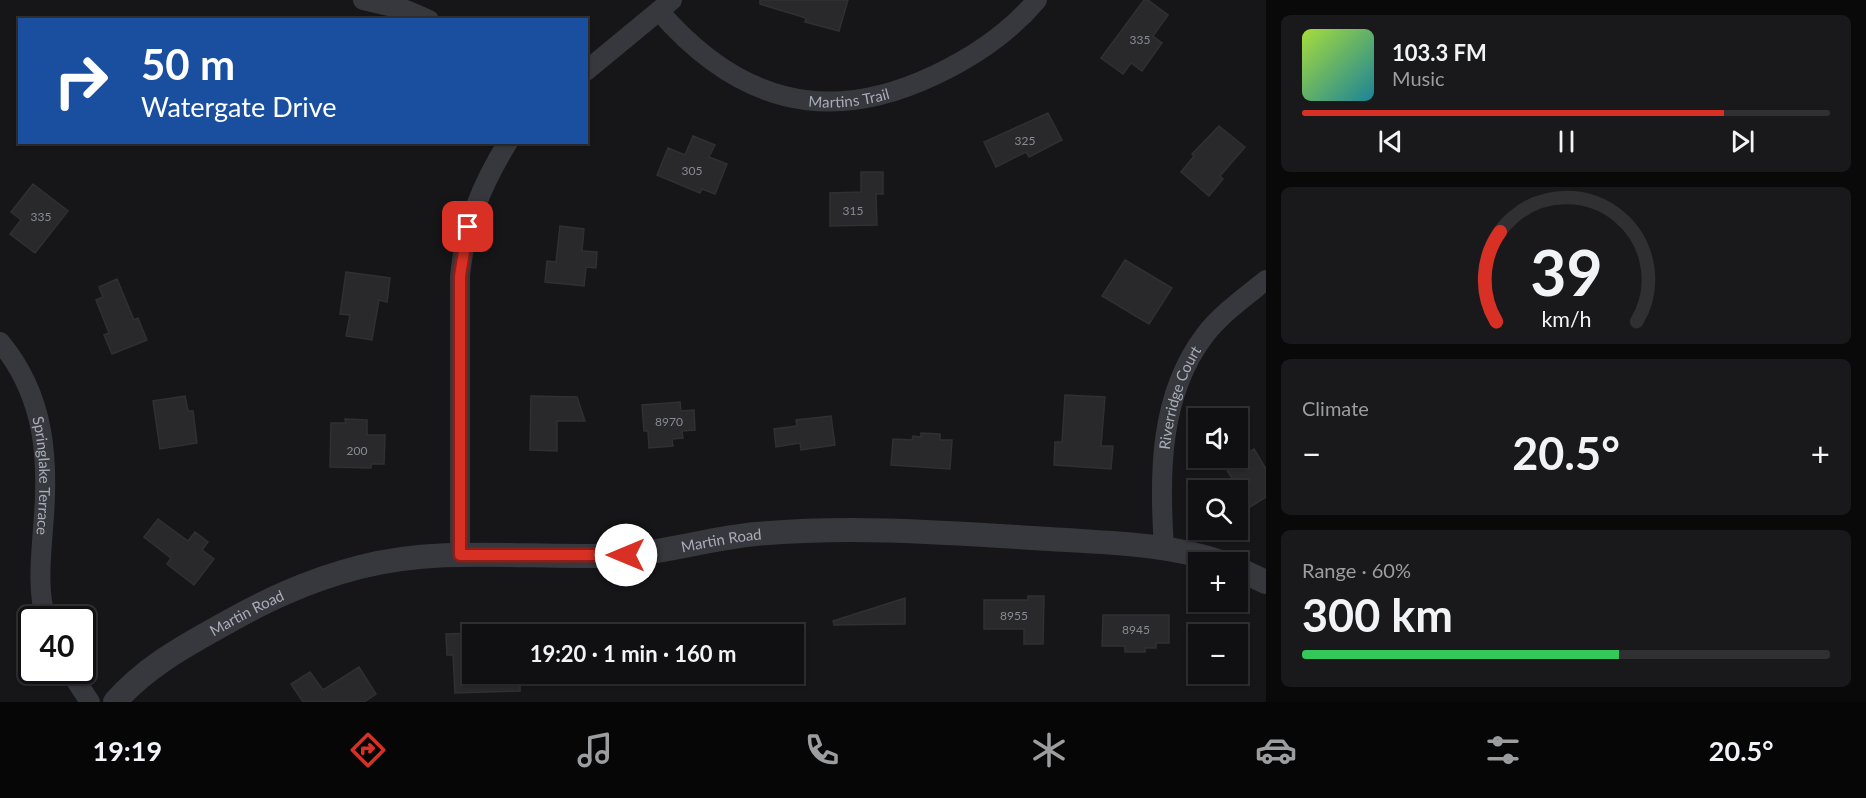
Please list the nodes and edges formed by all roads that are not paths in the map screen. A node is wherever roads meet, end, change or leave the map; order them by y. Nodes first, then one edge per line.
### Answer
1 (363, 0) edge
2 (1037, 0) edge
3 (666, 6) edge
4 (424, 18) edge
5 (588, 69) edge
6 (507, 144) edge
7 (1266, 280) edge
8 (0, 342) edge
9 (1164, 548) junction
10 (1188, 554) edge
11 (460, 555) junction
12 (1248, 574) edge
13 (1266, 582) edge
14 (44, 606) edge
15 (78, 684) edge
16 (90, 702) edge
17 (115, 702) edge

1 - 4 street
2 - 3 street, Martins Trail
3 - 5 street
6 - 11 street
7 - 9 street, Riverridge Court
8 - 14 street, Springlake Terrace
9 - 10 street, Martin Road
9 - 11 street, Martin Road
11 - 17 street, Martin Road
12 - 13 street
15 - 16 street

